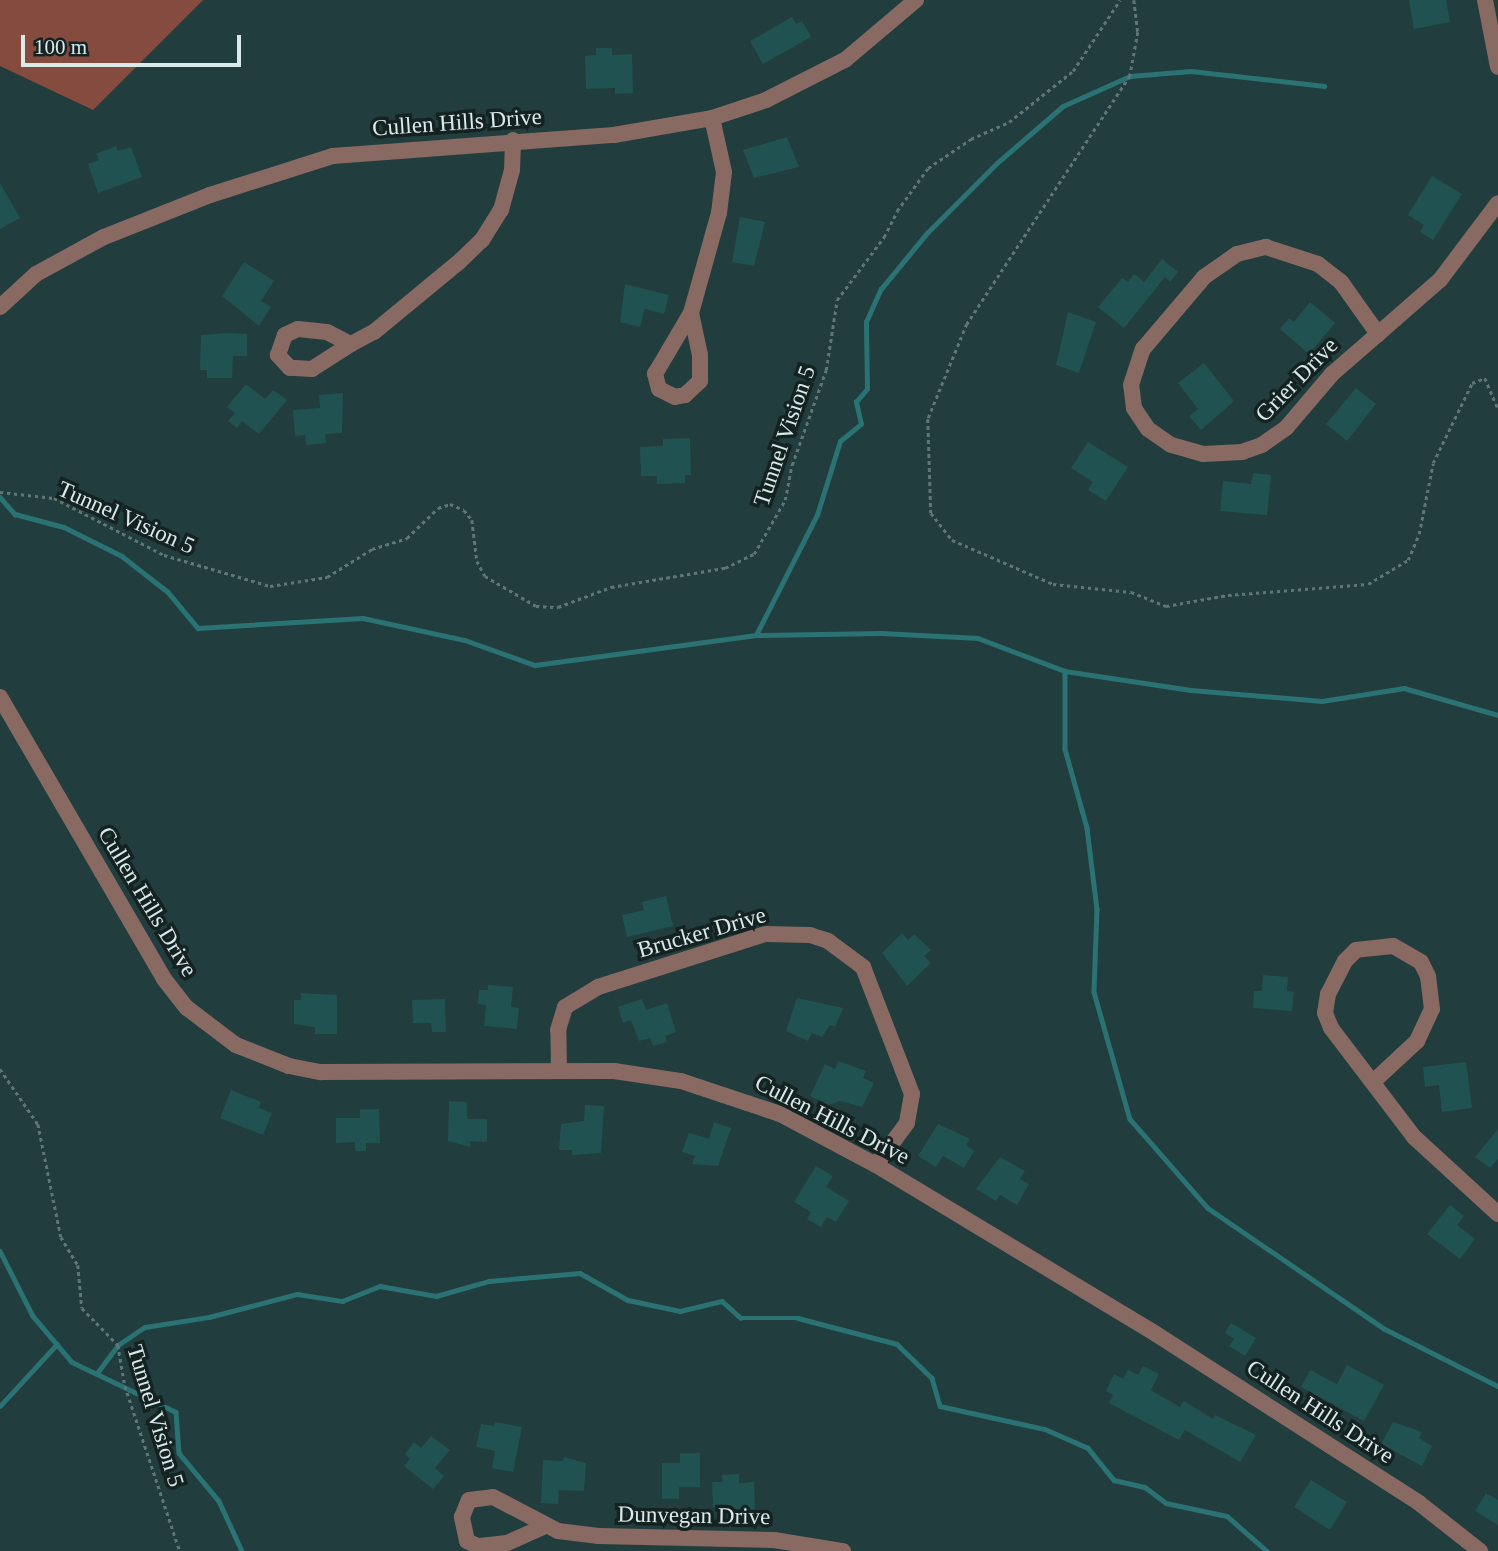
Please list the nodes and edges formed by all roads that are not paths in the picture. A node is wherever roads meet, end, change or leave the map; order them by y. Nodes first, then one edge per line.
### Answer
1 (916, 0) edge
2 (1485, 0) edge
3 (1498, 67) edge
4 (712, 118) junction
5 (513, 140) junction
6 (1498, 203) edge
7 (0, 307) edge
8 (691, 313) junction
9 (1378, 334) junction
10 (351, 344) dead end
11 (0, 697) edge
12 (559, 1069) junction
13 (1374, 1082) junction
14 (876, 1164) junction
15 (1498, 1214) edge
16 (544, 1527) junction
17 (843, 1551) edge
18 (1480, 1551) edge

1 - 4 street, Cullen Hills Drive
2 - 3 street
4 - 5 street, Cullen Hills Drive
4 - 8 street
5 - 7 street, Cullen Hills Drive
5 - 10 street
6 - 9 street, Grier Drive
8 - 8 street
9 - 9 street, Grier Drive
11 - 12 street, Cullen Hills Drive
12 - 14 street, Cullen Hills Drive
12 - 14 street, Brucker Drive
13 - 13 street
13 - 15 street
14 - 18 street, Cullen Hills Drive
16 - 16 street, Dunvegan Drive
16 - 17 street, Dunvegan Drive

